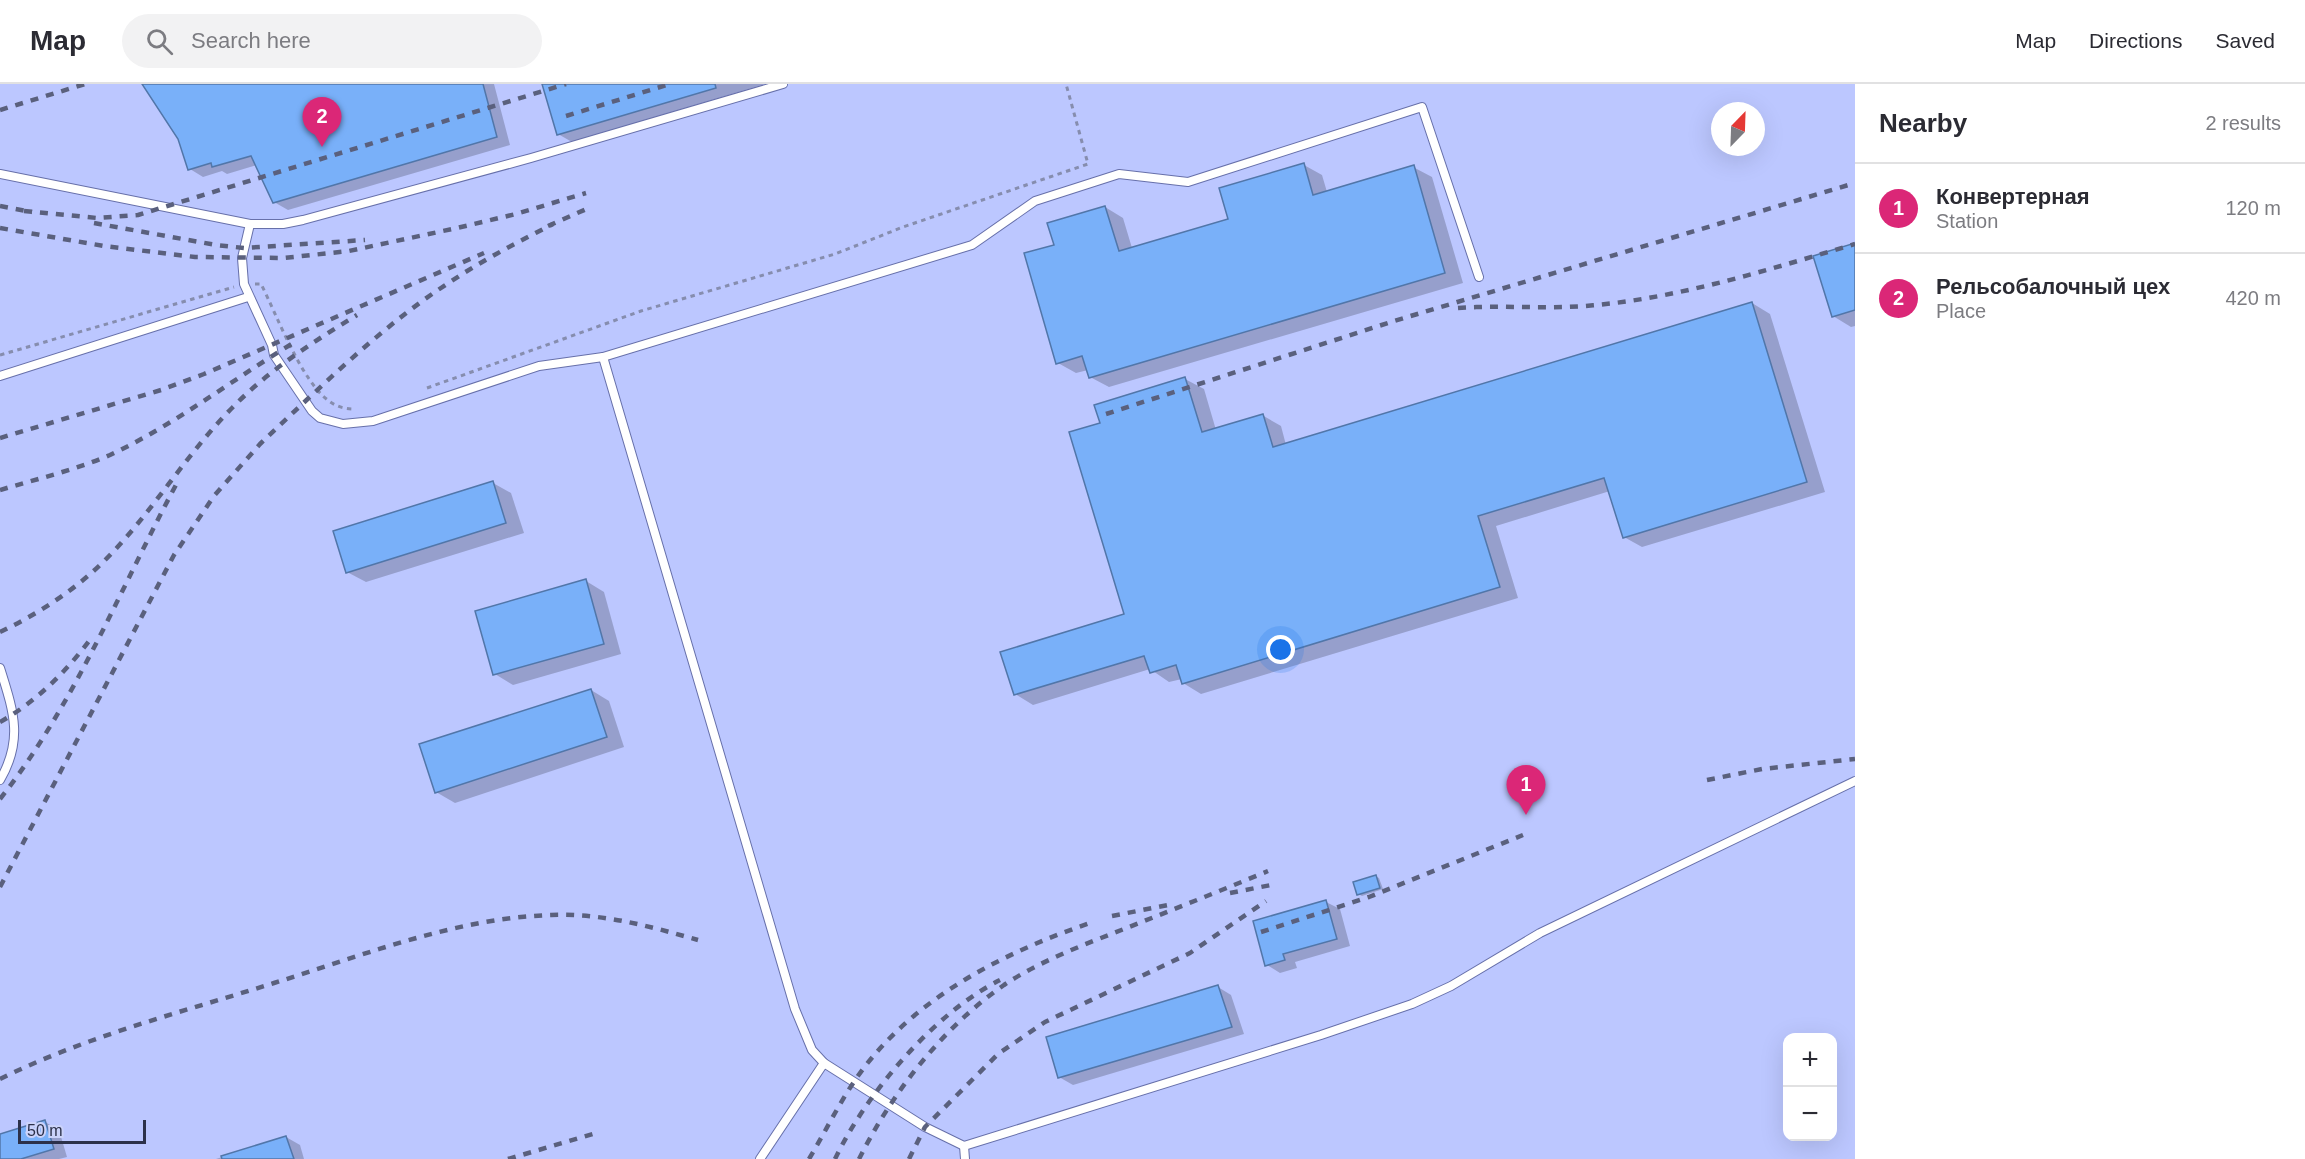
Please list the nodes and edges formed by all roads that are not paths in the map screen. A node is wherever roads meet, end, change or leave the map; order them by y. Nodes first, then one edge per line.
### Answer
1 (783, 84) edge
2 (0, 174) edge
3 (250, 224) junction
4 (1479, 277) dead end
5 (248, 297) junction
6 (603, 357) junction
7 (0, 375) edge
8 (0, 668) edge
9 (0, 780) edge
10 (1855, 781) edge
11 (824, 1063) junction
12 (964, 1146) junction
13 (760, 1159) edge
14 (965, 1159) edge

1 - 3 lane
2 - 3 lane
3 - 5 lane
4 - 6 lane
5 - 6 lane
5 - 7 lane
6 - 11 lane
8 - 9 lane
10 - 12 lane
11 - 12 lane
11 - 13 lane
12 - 14 lane

